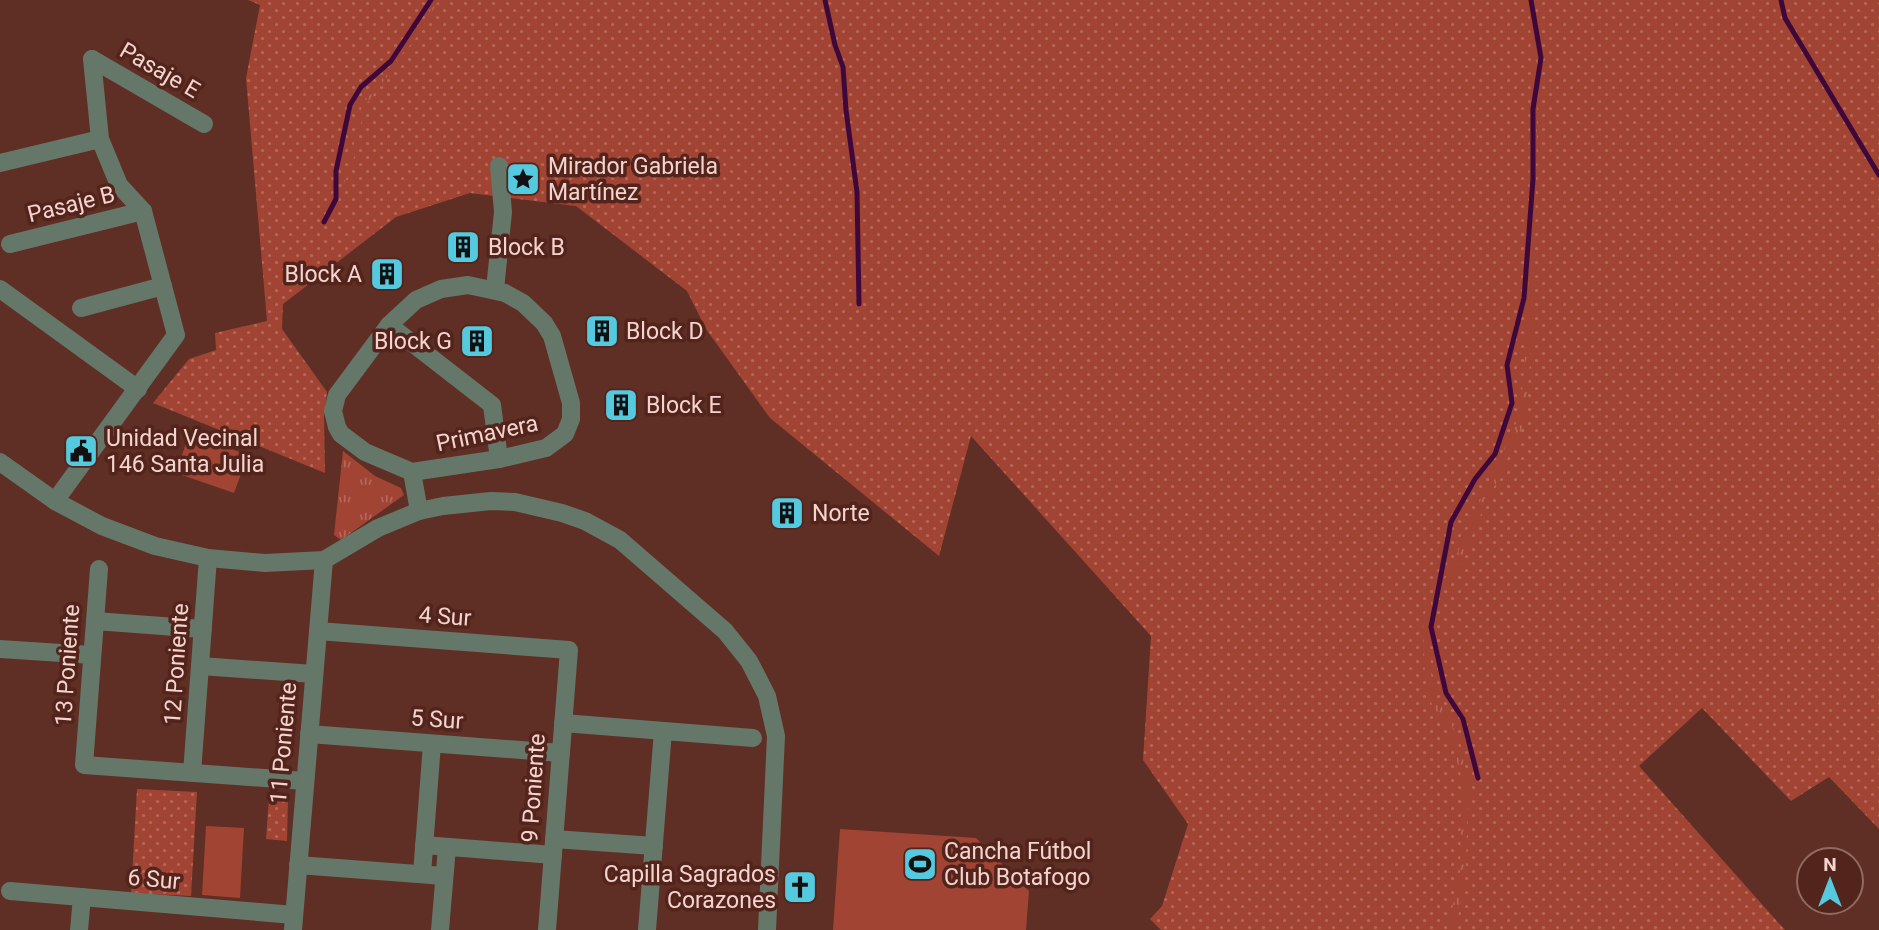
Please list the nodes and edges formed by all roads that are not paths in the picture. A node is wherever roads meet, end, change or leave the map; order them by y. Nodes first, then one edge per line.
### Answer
1 (204, 124) dead end
2 (100, 139) junction
3 (0, 163) edge
4 (499, 166) dead end
5 (143, 211) junction
6 (10, 244) dead end
7 (163, 286) junction
8 (0, 289) edge
9 (495, 289) junction
10 (81, 308) dead end
11 (389, 325) junction
12 (138, 389) junction
13 (499, 459) junction
14 (0, 462) edge
15 (412, 472) junction
16 (55, 501) junction
17 (419, 511) junction
18 (208, 558) junction
19 (324, 560) junction
20 (99, 569) dead end
21 (95, 621) junction
22 (203, 629) junction
23 (318, 631) junction
24 (0, 649) edge
25 (569, 650) joint
26 (92, 656) junction
27 (200, 666) junction
28 (314, 674) junction
29 (563, 723) junction
30 (663, 731) junction
31 (309, 734) junction
32 (753, 738) dead end
33 (432, 744) junction
34 (561, 753) junction
35 (192, 773) junction
36 (305, 781) junction
37 (424, 845) junction
38 (654, 846) junction
39 (447, 847) junction
40 (553, 847) junction
41 (298, 865) junction
42 (422, 874) junction
43 (444, 876) junction
44 (10, 891) dead end
45 (82, 897) junction
46 (293, 922) edge
47 (79, 930) edge
48 (440, 930) edge
49 (547, 930) edge
50 (647, 930) edge
51 (766, 930) edge

1 - 2 street, Pasaje E
2 - 3 street
2 - 5 street
4 - 9 street
5 - 6 street, Pasaje B
5 - 7 street
7 - 10 street
7 - 12 street
8 - 12 street
9 - 11 street, Primavera
9 - 13 street, Primavera
11 - 13 street
11 - 15 street, Primavera
12 - 16 street
13 - 15 street, Primavera
14 - 16 street
15 - 17 street, Primavera
16 - 18 street
17 - 19 street
17 - 51 street
18 - 19 street
18 - 22 street, 12 Poniente
19 - 23 street, 11 Poniente
20 - 21 street, 13 Poniente
21 - 22 street
21 - 26 street, 13 Poniente
22 - 27 street, 12 Poniente
23 - 25 street, 4 Sur
23 - 28 street, 11 Poniente
24 - 26 street
25 - 29 street, 9 Poniente
26 - 35 street, 13 Poniente
27 - 28 street
27 - 35 street, 12 Poniente
28 - 31 street, 11 Poniente
29 - 30 street
29 - 34 street, 9 Poniente
30 - 32 street
30 - 38 street
31 - 33 street, 5 Sur
31 - 36 street, 11 Poniente
33 - 34 street, 5 Sur
33 - 37 street
34 - 40 street, 9 Poniente
35 - 36 street
36 - 41 street, 11 Poniente
37 - 39 street
37 - 42 street
38 - 40 street
38 - 50 street
39 - 40 street
39 - 43 street
40 - 49 street, 9 Poniente
41 - 42 street
41 - 46 street, 11 Poniente
42 - 43 street
43 - 48 street
44 - 45 street, 6 Sur
45 - 46 street, 6 Sur
45 - 47 street

